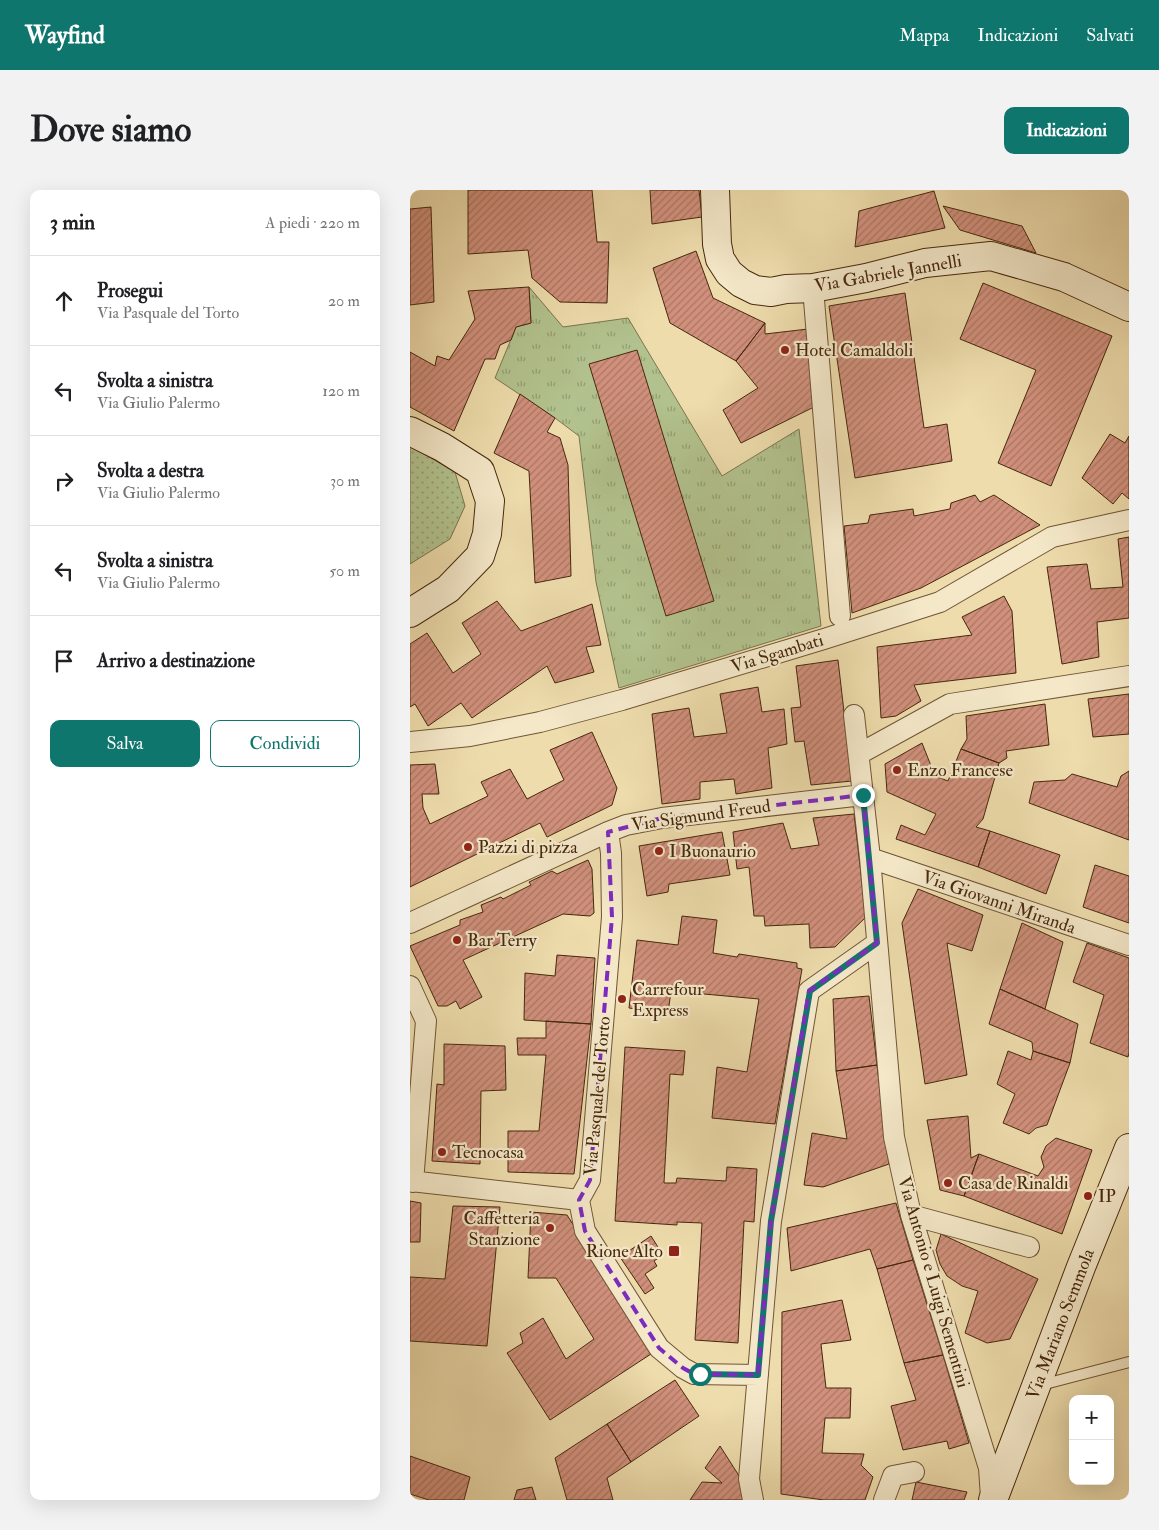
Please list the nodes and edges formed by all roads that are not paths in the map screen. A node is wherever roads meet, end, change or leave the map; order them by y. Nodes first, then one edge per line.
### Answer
1 (715, 190) edge
2 (813, 288) junction
3 (1129, 307) edge
4 (410, 431) edge
5 (1129, 520) edge
6 (410, 613) edge
7 (840, 616) dead end
8 (1129, 676) edge
9 (854, 715) dead end
10 (410, 742) edge
11 (859, 754) junction
12 (863, 795) junction
13 (608, 832) junction
14 (870, 858) junction
15 (410, 923) edge
16 (877, 943) junction
17 (1129, 945) edge
18 (410, 986) edge
19 (1126, 1162) edge
20 (412, 1182) edge
21 (579, 1200) junction
22 (910, 1215) junction
23 (1029, 1248) dead end
24 (1129, 1362) edge
25 (758, 1375) junction
26 (1035, 1386) junction
27 (914, 1472) dead end
28 (753, 1500) edge
29 (884, 1500) edge
30 (992, 1500) edge

1 - 2 main road, Via Gabriele Jannelli
2 - 3 main road, Via Gabriele Jannelli
2 - 7 street
4 - 6 main road
5 - 10 street, Via Sgambati
8 - 11 street
9 - 11 street, Via Antonio e Luigi Sementini
11 - 12 street, Via Antonio e Luigi Sementini
12 - 13 street, Via Sigmund Freud
12 - 14 street, Via Antonio e Luigi Sementini
13 - 15 street, Via Sigmund Freud
13 - 21 street, Via Pasquale del Torto
14 - 16 street, Via Antonio e Luigi Sementini
14 - 17 street, Via Giovanni Miranda
16 - 22 street, Via Antonio e Luigi Sementini
16 - 25 street
18 - 20 street
19 - 26 main road, Via Mariano Semmola
20 - 21 street
21 - 25 street, Via Pasquale del Torto
22 - 23 street
22 - 30 street, Via Antonio e Luigi Sementini
24 - 26 lane
25 - 28 street
26 - 30 main road, Via Mariano Semmola
27 - 29 street

